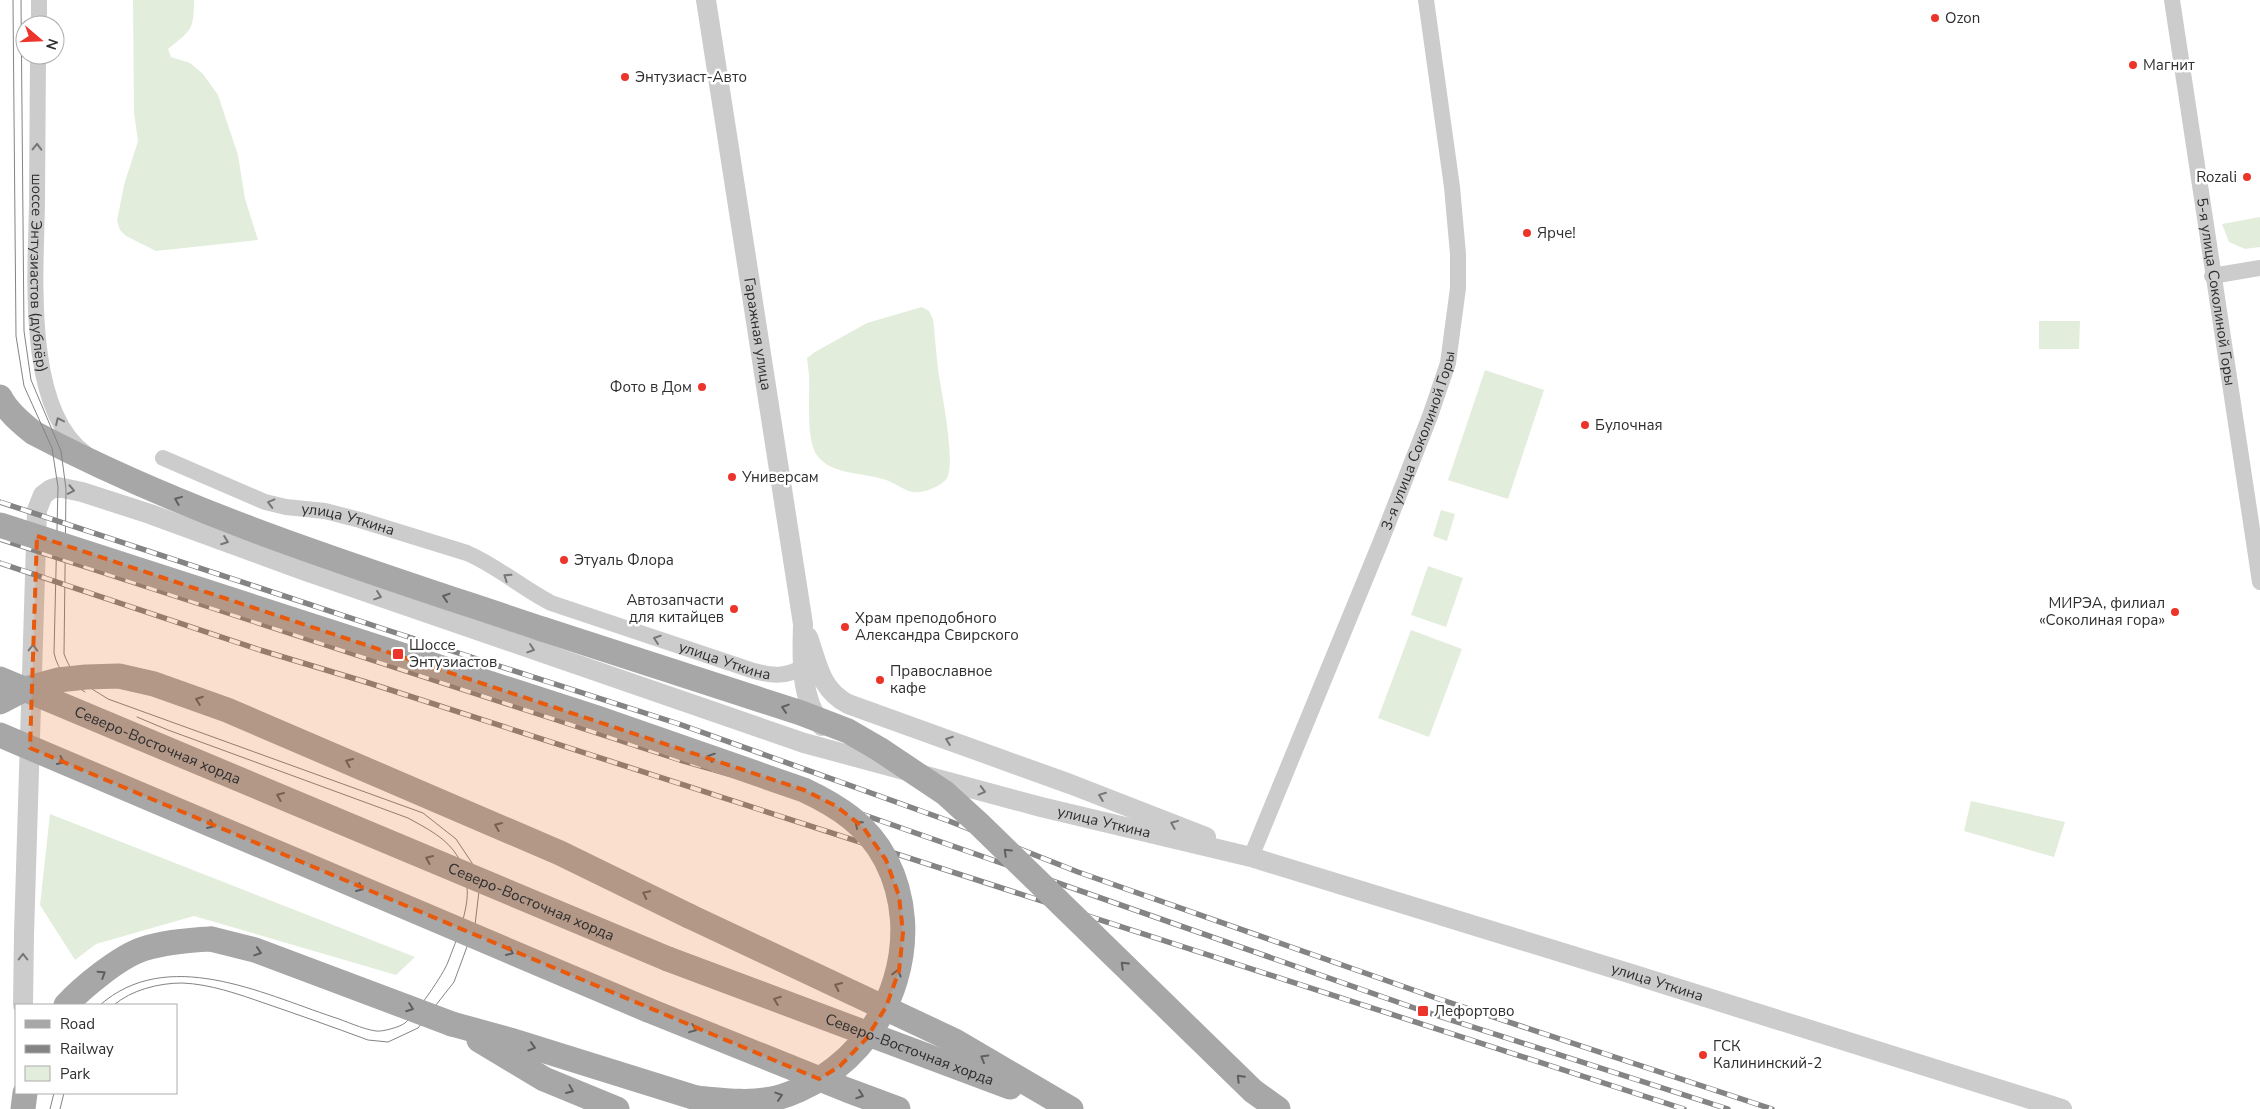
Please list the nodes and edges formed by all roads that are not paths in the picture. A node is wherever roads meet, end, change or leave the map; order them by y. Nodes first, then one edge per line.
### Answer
1 (39, 0) edge
2 (706, 0) edge
3 (1426, 0) edge
4 (2172, 0) edge
5 (39, 15) edge
6 (38, 65) edge
7 (2260, 268) edge
8 (2212, 276) junction
9 (0, 396) edge
10 (163, 458) dead end
11 (105, 467) junction
12 (0, 525) edge
13 (2260, 582) edge
14 (803, 624) junction
15 (803, 667) junction
16 (0, 679) edge
17 (0, 702) edge
18 (0, 735) edge
19 (850, 756) junction
20 (1251, 857) junction
21 (23, 1004) edge
22 (67, 1004) edge
23 (452, 1024) junction
24 (24, 1094) edge
25 (23, 1109) edge
26 (617, 1109) edge
27 (898, 1109) edge
28 (1070, 1109) edge
29 (1278, 1109) edge
30 (2062, 1109) edge

1 - 5 street
2 - 14 street, Гаражная улица
3 - 20 street, 3-я улица Соколиной Горы
4 - 8 street, 5-я улица Соколиной Горы
11 -> 6 street, шоссе Энтузиастов (дублёр)
7 - 8 street
8 - 13 street, 5-я улица Соколиной Горы
9 - 11 main road
15 -> 10 street, улица Уткина
29 -> 11 main road, bridge
23 -> 12 main road, bridge
14 - 15 street, Гаражная улица
20 -> 14 street, улица Уткина
15 - 19 street, улица Уткина
28 -> 16 main road, Северо-Восточная хорда, bridge
28 -> 17 main road, bridge
18 -> 27 main road, bridge
19 -> 20 street, улица Уткина
21 -> 19 street
20 - 30 street, улица Уткина
22 -> 23 main road, bridge
23 -> 26 main road
24 - 25 main road

